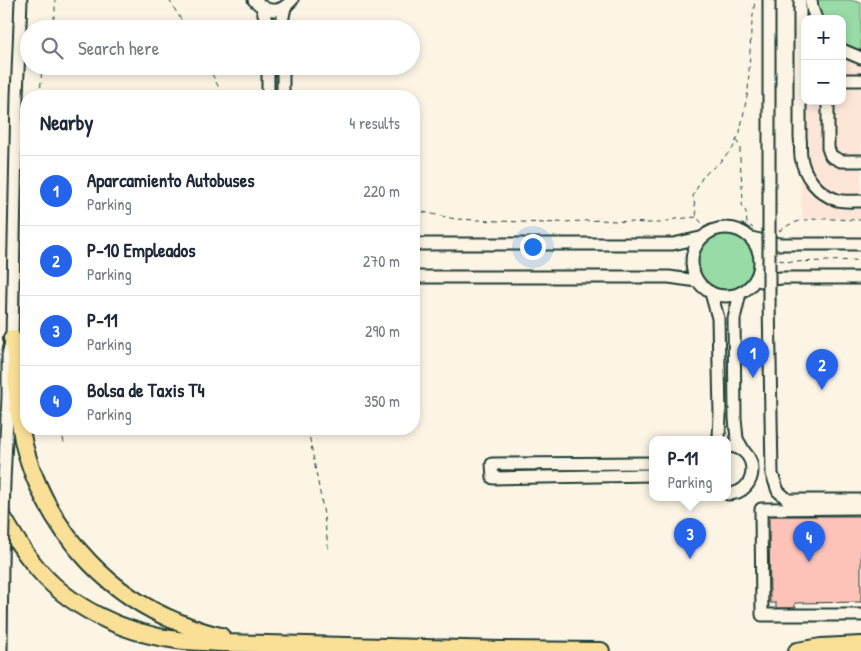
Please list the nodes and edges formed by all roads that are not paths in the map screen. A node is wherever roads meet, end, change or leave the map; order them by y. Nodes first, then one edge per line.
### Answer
1 (21, 0) edge
2 (769, 0) edge
3 (800, 0) edge
4 (811, 0) edge
5 (258, 4) edge
6 (289, 4) edge
7 (815, 15) edge
8 (265, 20) edge
9 (283, 20) edge
10 (846, 52) edge
11 (861, 58) edge
12 (268, 75) edge
13 (283, 75) edge
14 (846, 80) edge
15 (861, 80) edge
16 (268, 90) edge
17 (283, 90) edge
18 (828, 105) edge
19 (861, 160) edge
20 (861, 201) edge
21 (704, 236) junction
22 (751, 238) junction
23 (420, 244) edge
24 (861, 244) edge
25 (420, 277) edge
26 (861, 278) edge
27 (697, 281) junction
28 (754, 282) junction
29 (711, 293) junction
30 (740, 293) junction
31 (12, 338) junction
32 (20, 422) edge
33 (22, 435) edge
34 (719, 436) edge
35 (731, 446) edge
36 (744, 451) junction
37 (649, 463) edge
38 (649, 475) edge
39 (731, 493) edge
40 (861, 500) edge
41 (861, 508) edge
42 (0, 512) edge
43 (861, 615) edge
44 (1, 635) edge
45 (278, 644) junction
46 (861, 645) edge
47 (1, 651) edge
48 (601, 651) edge
49 (797, 651) edge

1 - 31 street
2 - 40 street, bridge
3 - 20 street
4 - 7 street
5 - 6 street
5 - 8 street
6 - 9 street
10 - 11 street
12 - 16 street
13 - 17 street
14 - 15 street
18 - 19 street
21 - 22 street
21 - 23 street
21 - 27 street
22 - 24 street
22 - 28 street
25 - 27 street
26 - 28 street
27 - 29 street
28 - 30 street
29 - 30 street
29 - 34 street
30 - 36 street
31 - 32 highway
31 - 44 street, bridge
33 - 45 highway
35 - 36 street
36 - 39 street
37 - 38 street
41 - 43 street
42 - 45 highway
44 - 47 street
45 - 48 highway
46 - 49 highway

